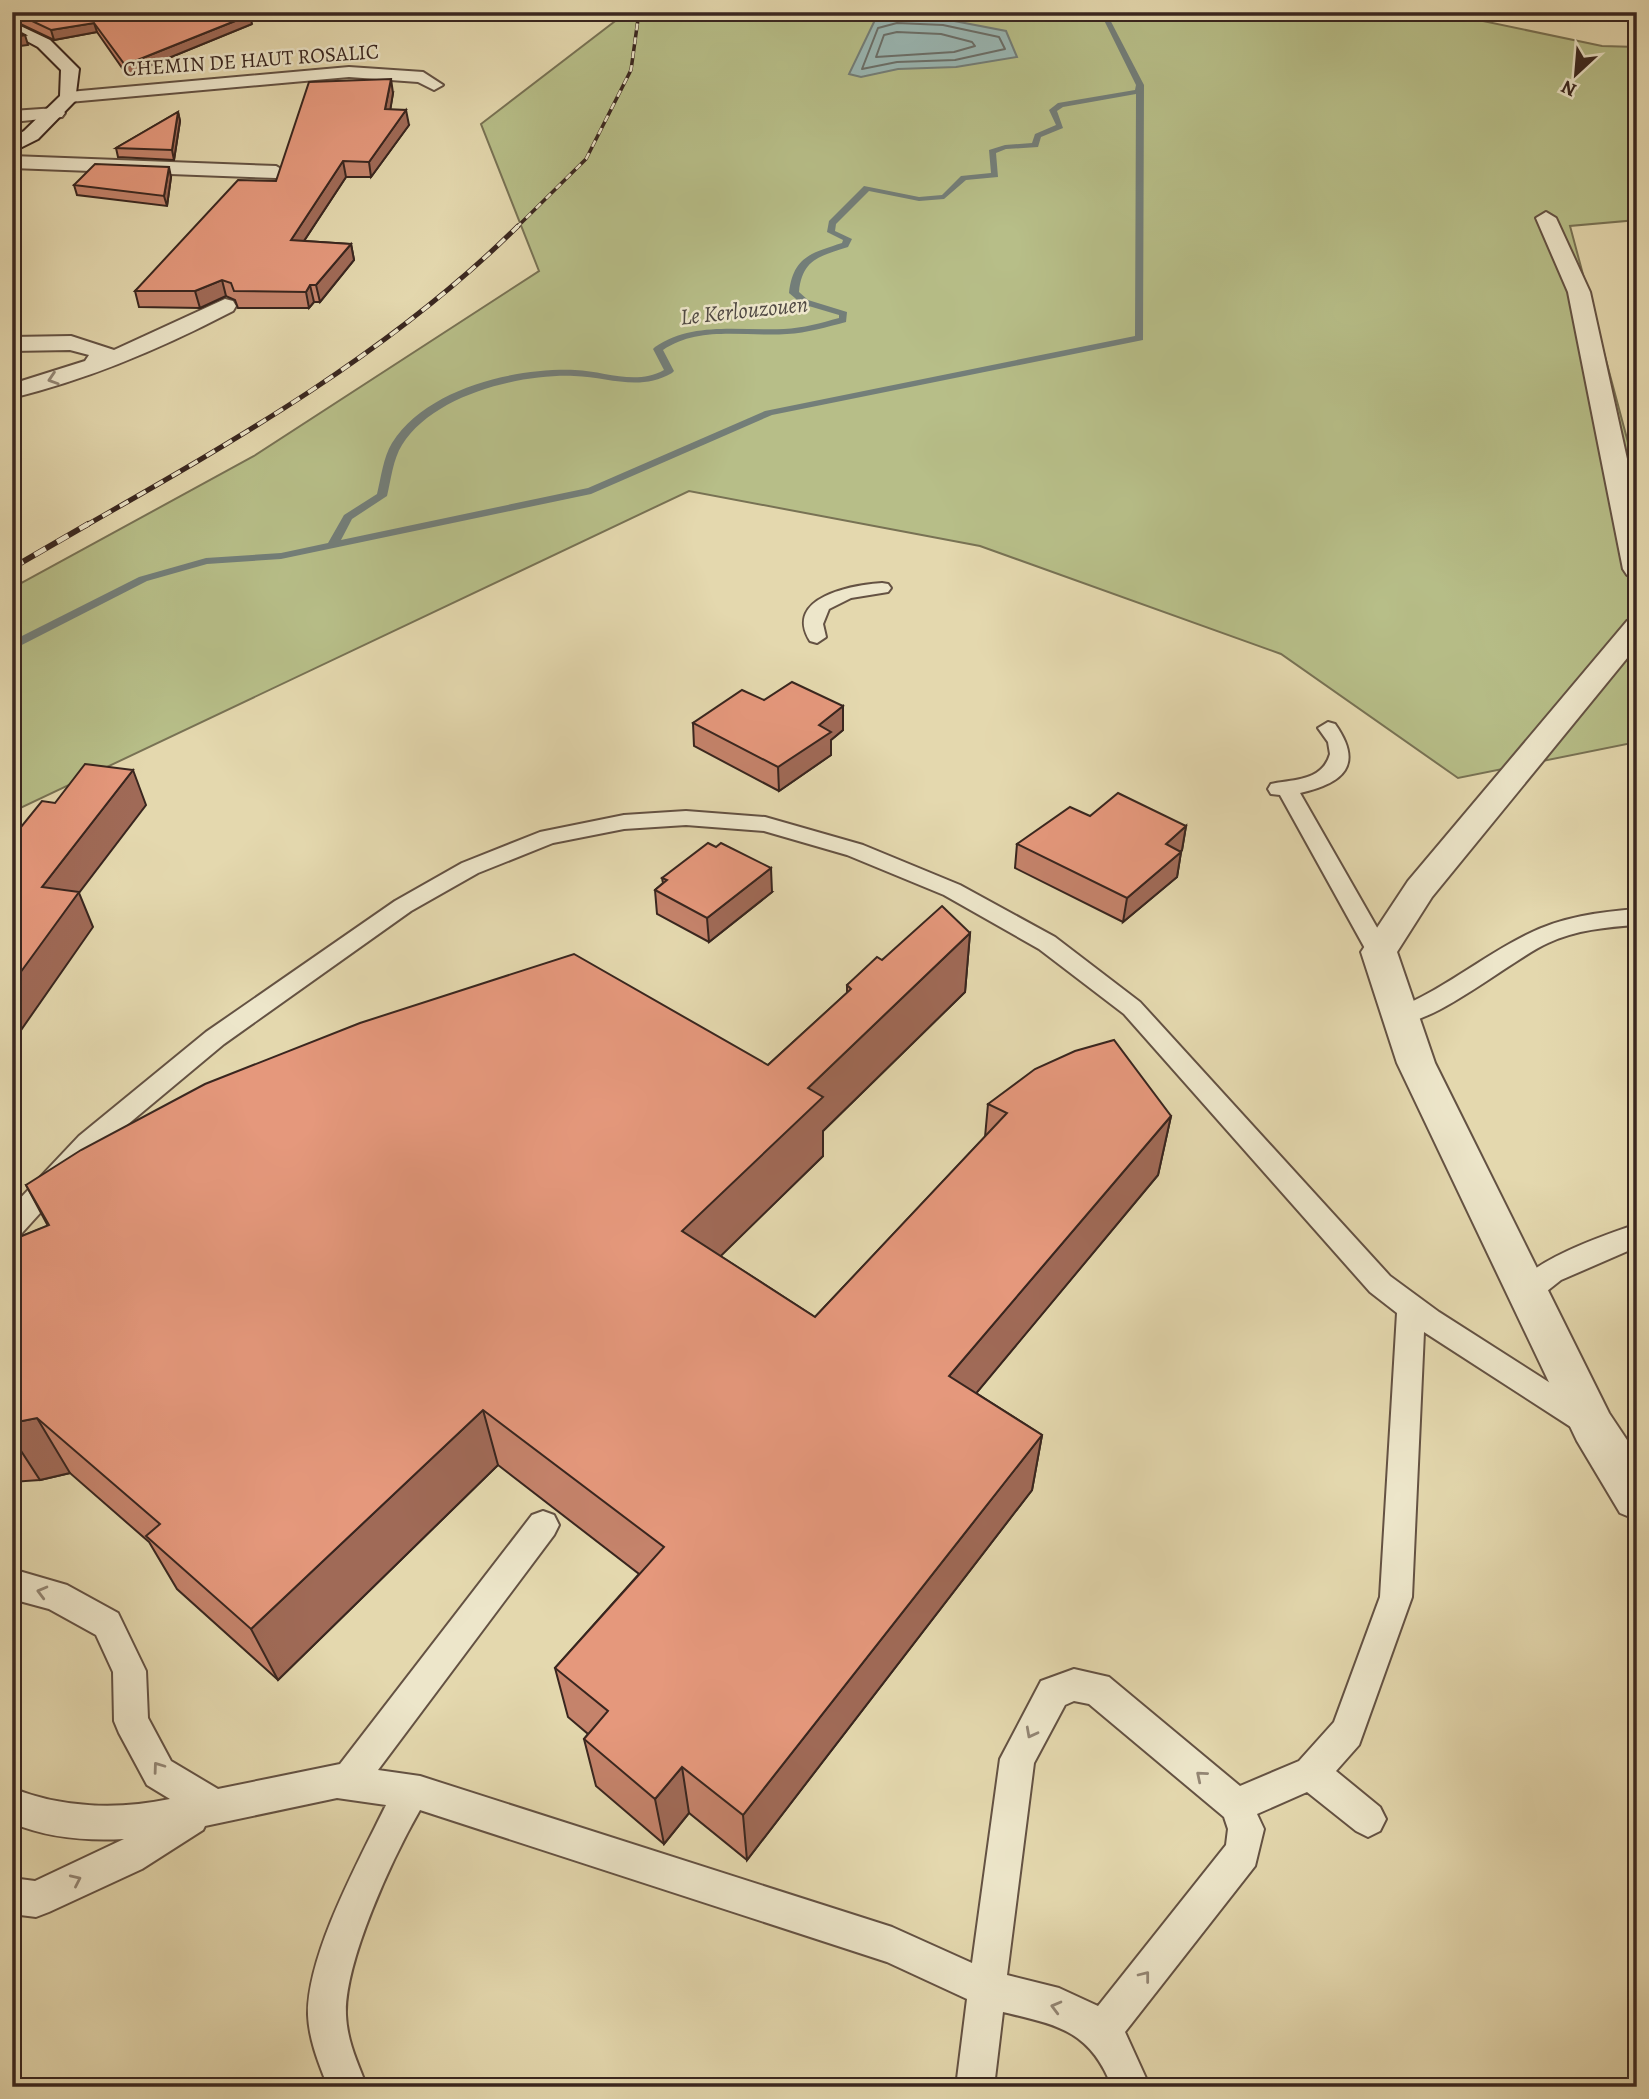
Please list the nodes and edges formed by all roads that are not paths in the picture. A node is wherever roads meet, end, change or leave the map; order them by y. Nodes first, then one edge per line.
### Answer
1 (12, 27) edge
2 (434, 85) dead end
3 (69, 97) junction
4 (56, 113) junction
5 (12, 117) edge
6 (12, 146) edge
7 (12, 162) edge
8 (276, 172) edge
9 (1546, 218) dead end
10 (225, 306) dead end
11 (12, 344) edge
12 (93, 366) junction
13 (12, 391) edge
14 (1637, 569) edge
15 (882, 588) dead end
16 (1637, 627) edge
17 (817, 637) dead end
18 (1328, 729) dead end
19 (1637, 917) edge
20 (1379, 952) junction
21 (1401, 1016) junction
22 (12, 1225) edge
23 (1637, 1235) edge
24 (1527, 1291) junction
25 (1411, 1309) junction
26 (1593, 1427) junction
27 (1637, 1498) edge
28 (543, 1525) dead end
29 (12, 1584) edge
30 (1311, 1773) junction
31 (347, 1783) junction
32 (410, 1792) junction
33 (12, 1805) edge
34 (213, 1805) junction
35 (1236, 1805) junction
36 (1368, 1819) dead end
37 (12, 1896) edge
38 (987, 1989) junction
39 (1103, 2030) junction
40 (348, 2087) edge
41 (975, 2087) edge
42 (1131, 2087) edge

1 - 3 street
2 - 3 street, CHEMIN DE HAUT ROSALIC
3 - 4 street
4 - 5 street
4 - 6 street
7 - 8 street
9 - 14 street
10 - 12 street
11 - 12 street
12 -> 13 street
15 - 17 lane
16 - 20 street
18 - 20 lane
19 - 21 lane
20 - 21 street
21 - 24 street
22 - 25 lane
23 - 24 lane
24 - 26 street
25 - 26 lane
25 - 30 lane
26 - 27 street
28 - 31 lane
34 -> 29 lane
30 - 35 lane
30 - 36 lane
31 - 32 lane
31 - 34 lane
32 - 38 lane
32 - 40 lane
33 - 34 lane
37 -> 34 lane
35 -> 38 lane
39 -> 35 lane
39 -> 38 lane
38 - 41 lane
39 - 42 lane

